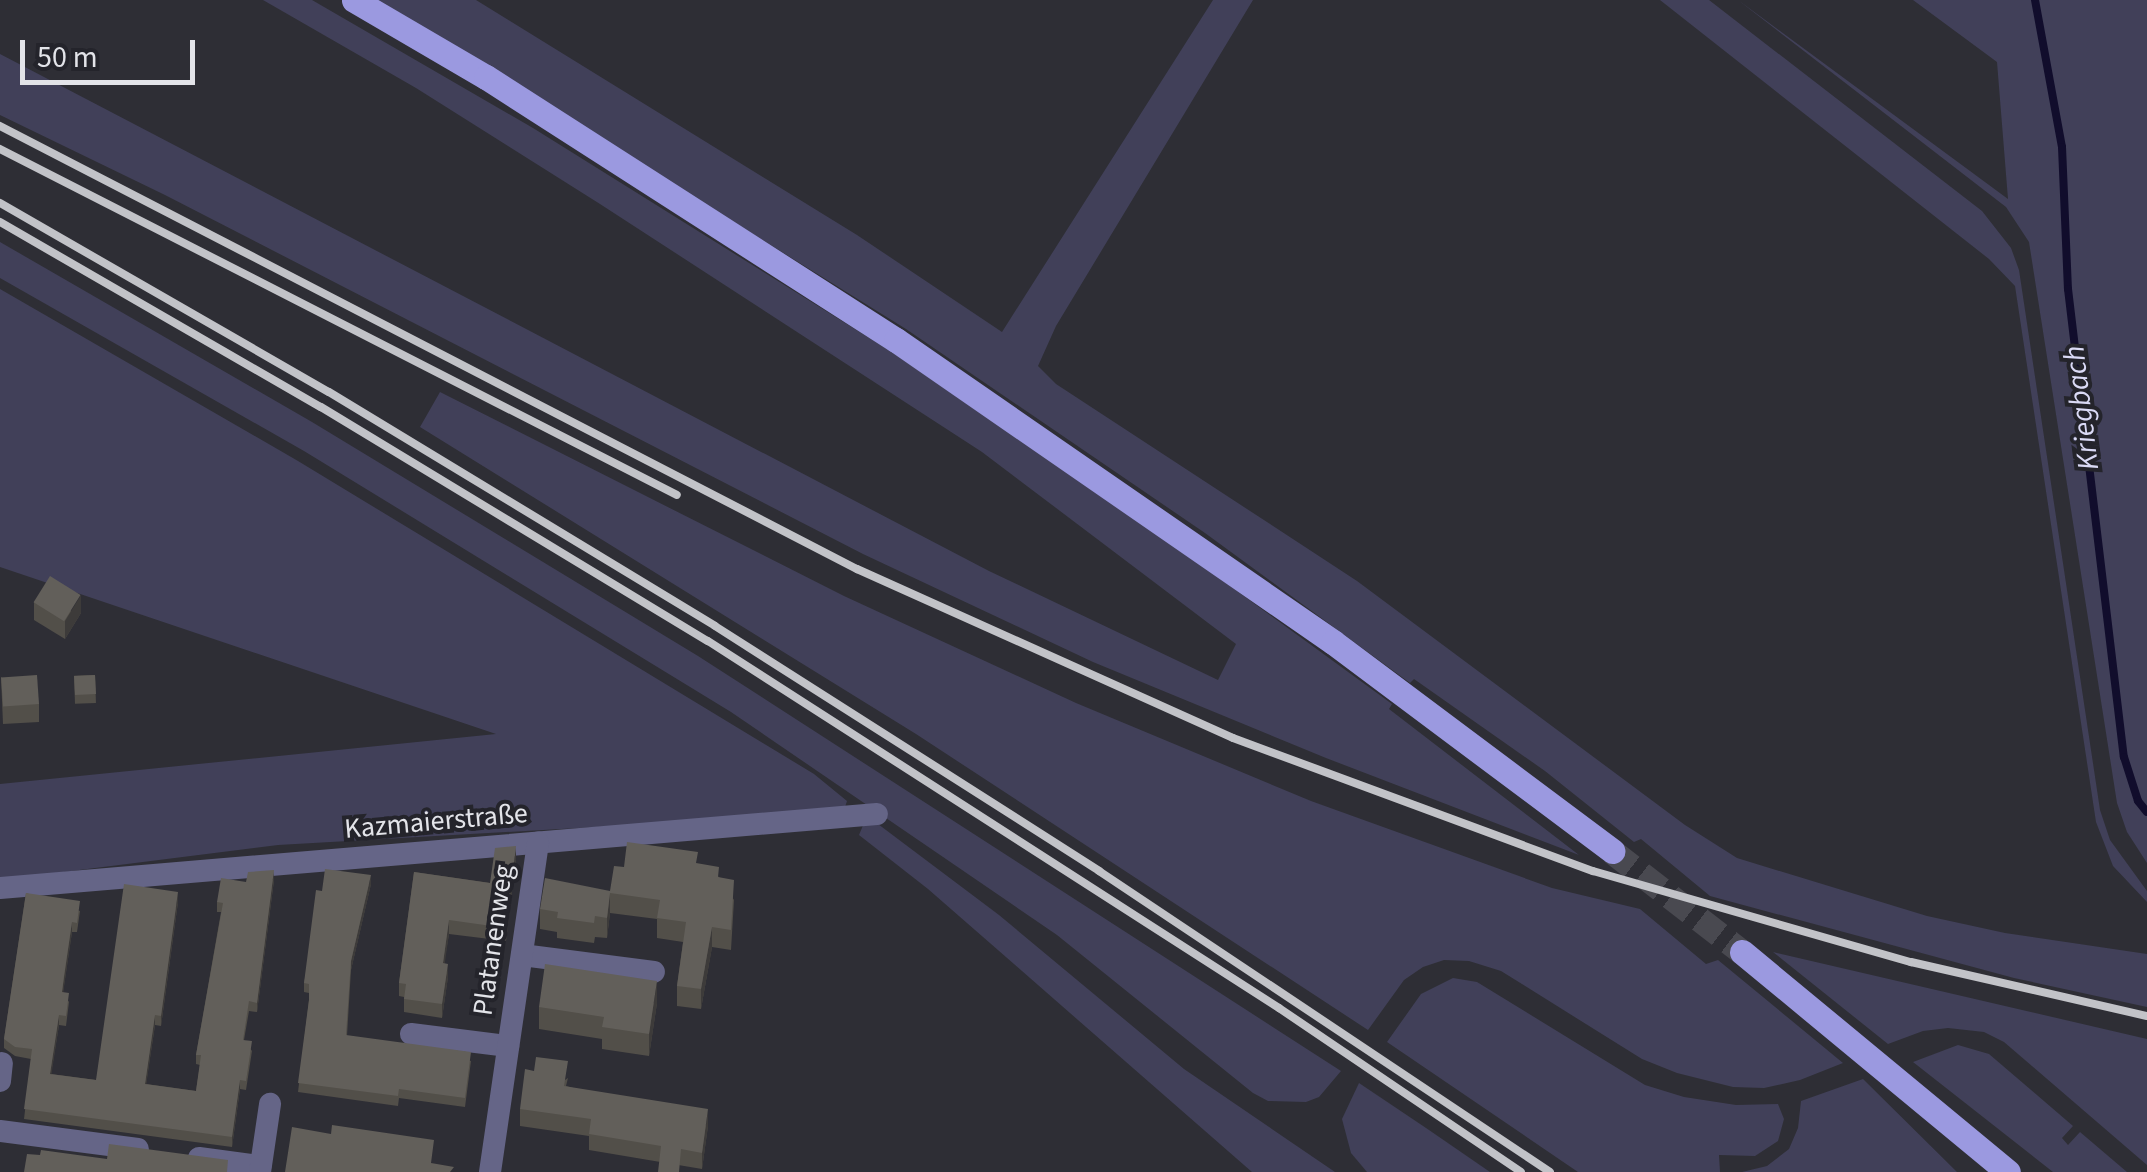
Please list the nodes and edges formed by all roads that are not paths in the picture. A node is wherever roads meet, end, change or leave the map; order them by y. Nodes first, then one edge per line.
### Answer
1 (354, 0) edge
2 (877, 814) dead end
3 (538, 842) junction
4 (1612, 851) tunnel mouth
5 (0, 888) edge
6 (1742, 952) tunnel mouth
7 (522, 954) junction
8 (654, 972) dead end
9 (411, 1034) dead end
10 (508, 1046) junction
11 (270, 1104) dead end
12 (0, 1131) edge
13 (1997, 1167) edge
14 (260, 1169) edge
15 (490, 1172) edge

1 - 4 main road
2 - 3 street, Kazmaierstraße
3 - 5 street, Kazmaierstraße
3 - 7 street, Platanenweg
6 - 13 main road
7 - 8 street
7 - 10 street, Platanenweg
9 - 10 street, Platanenweg
10 - 15 street, Platanenweg
11 - 14 street
12 - 14 street

